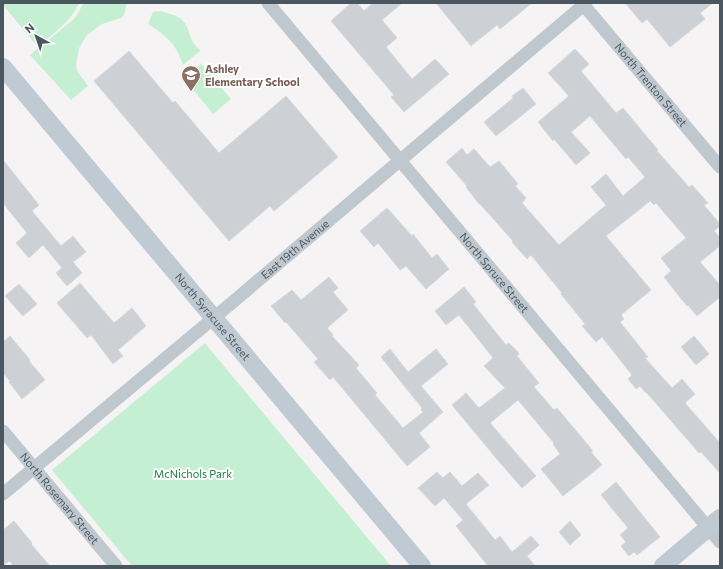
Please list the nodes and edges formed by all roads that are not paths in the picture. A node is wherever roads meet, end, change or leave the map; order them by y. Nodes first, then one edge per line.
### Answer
1 (268, 3) edge
2 (584, 4) edge
3 (3, 67) edge
4 (400, 160) junction
5 (720, 167) edge
6 (214, 317) junction
7 (3, 431) edge
8 (34, 468) junction
9 (3, 494) edge
10 (714, 523) edge
11 (720, 542) edge
12 (116, 566) edge
13 (422, 566) edge
14 (663, 566) edge

1 - 4 street, North Spruce Street
2 - 4 street, East 19th Avenue
2 - 5 street, North Trenton Street
3 - 6 street, North Syracuse Street
4 - 6 street, East 19th Avenue
4 - 10 street, North Spruce Street
6 - 8 street, East 19th Avenue
6 - 13 street, North Syracuse Street
7 - 8 street, North Rosemary Street
8 - 9 street, East 19th Avenue
8 - 12 street, North Rosemary Street
10 - 11 street, North Spruce Street
10 - 14 street

